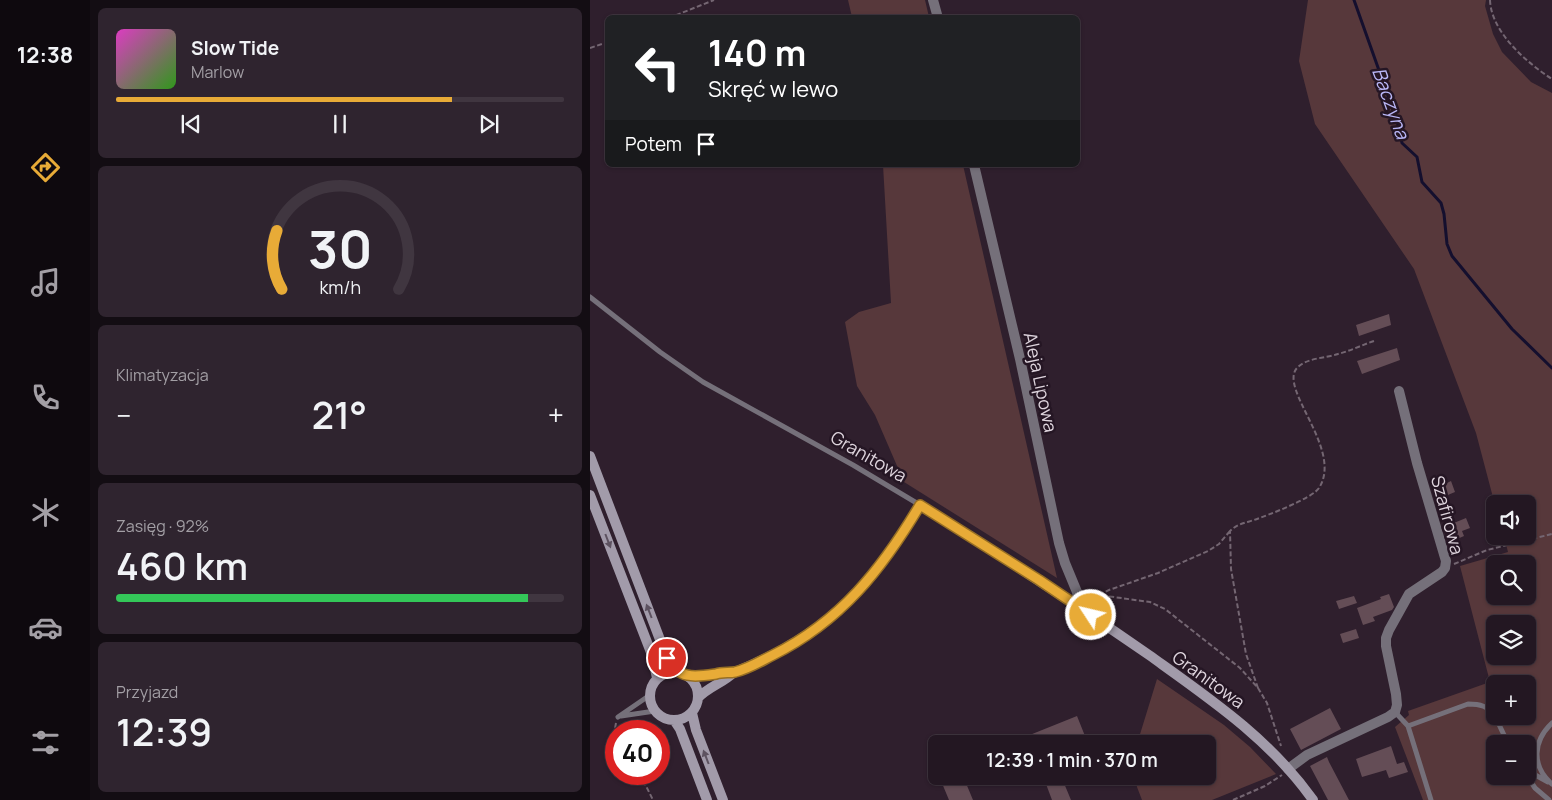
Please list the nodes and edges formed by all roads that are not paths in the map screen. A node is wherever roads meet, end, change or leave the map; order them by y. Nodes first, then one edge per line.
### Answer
1 (933, 0) edge
2 (937, 15) edge
3 (974, 167) edge
4 (590, 297) edge
5 (1399, 391) dead end
6 (590, 456) edge
7 (590, 495) edge
8 (920, 505) junction
9 (1079, 606) junction
10 (676, 671) junction
11 (733, 673) junction
12 (689, 676) junction
13 (657, 678) junction
14 (650, 695) junction
15 (698, 698) junction
16 (1486, 707) edge
17 (655, 711) junction
18 (1395, 712) junction
19 (692, 713) junction
20 (674, 720) junction
21 (1552, 722) edge
22 (1408, 726) junction
23 (1538, 744) joint
24 (1288, 769) junction
25 (1536, 775) edge
26 (1552, 784) edge
27 (1533, 785) edge
28 (707, 800) edge
29 (723, 800) edge
30 (1313, 800) edge
31 (1431, 800) edge
32 (1549, 800) edge

1 - 2 street
3 - 9 street, Aleja Lipowa
4 - 8 lane, Granitowa
5 - 18 street, Szafirowa
10 -> 6 street
7 -> 13 street
8 - 9 street, Granitowa
8 - 11 street
9 - 24 street, Granitowa
10 - 12 street
10 - 13 street
11 - 12 street
11 - 15 street
12 - 15 street
13 - 14 street
14 - 17 street
14 - 17 lane
15 - 19 street
16 - 22 lane
17 - 20 street
18 - 22 lane
18 - 24 street
19 - 20 street
29 -> 19 street
20 - 28 street
21 - 23 lane
22 - 31 lane
23 - 26 lane
24 - 30 street, Granitowa
25 - 26 lane
27 - 32 lane

